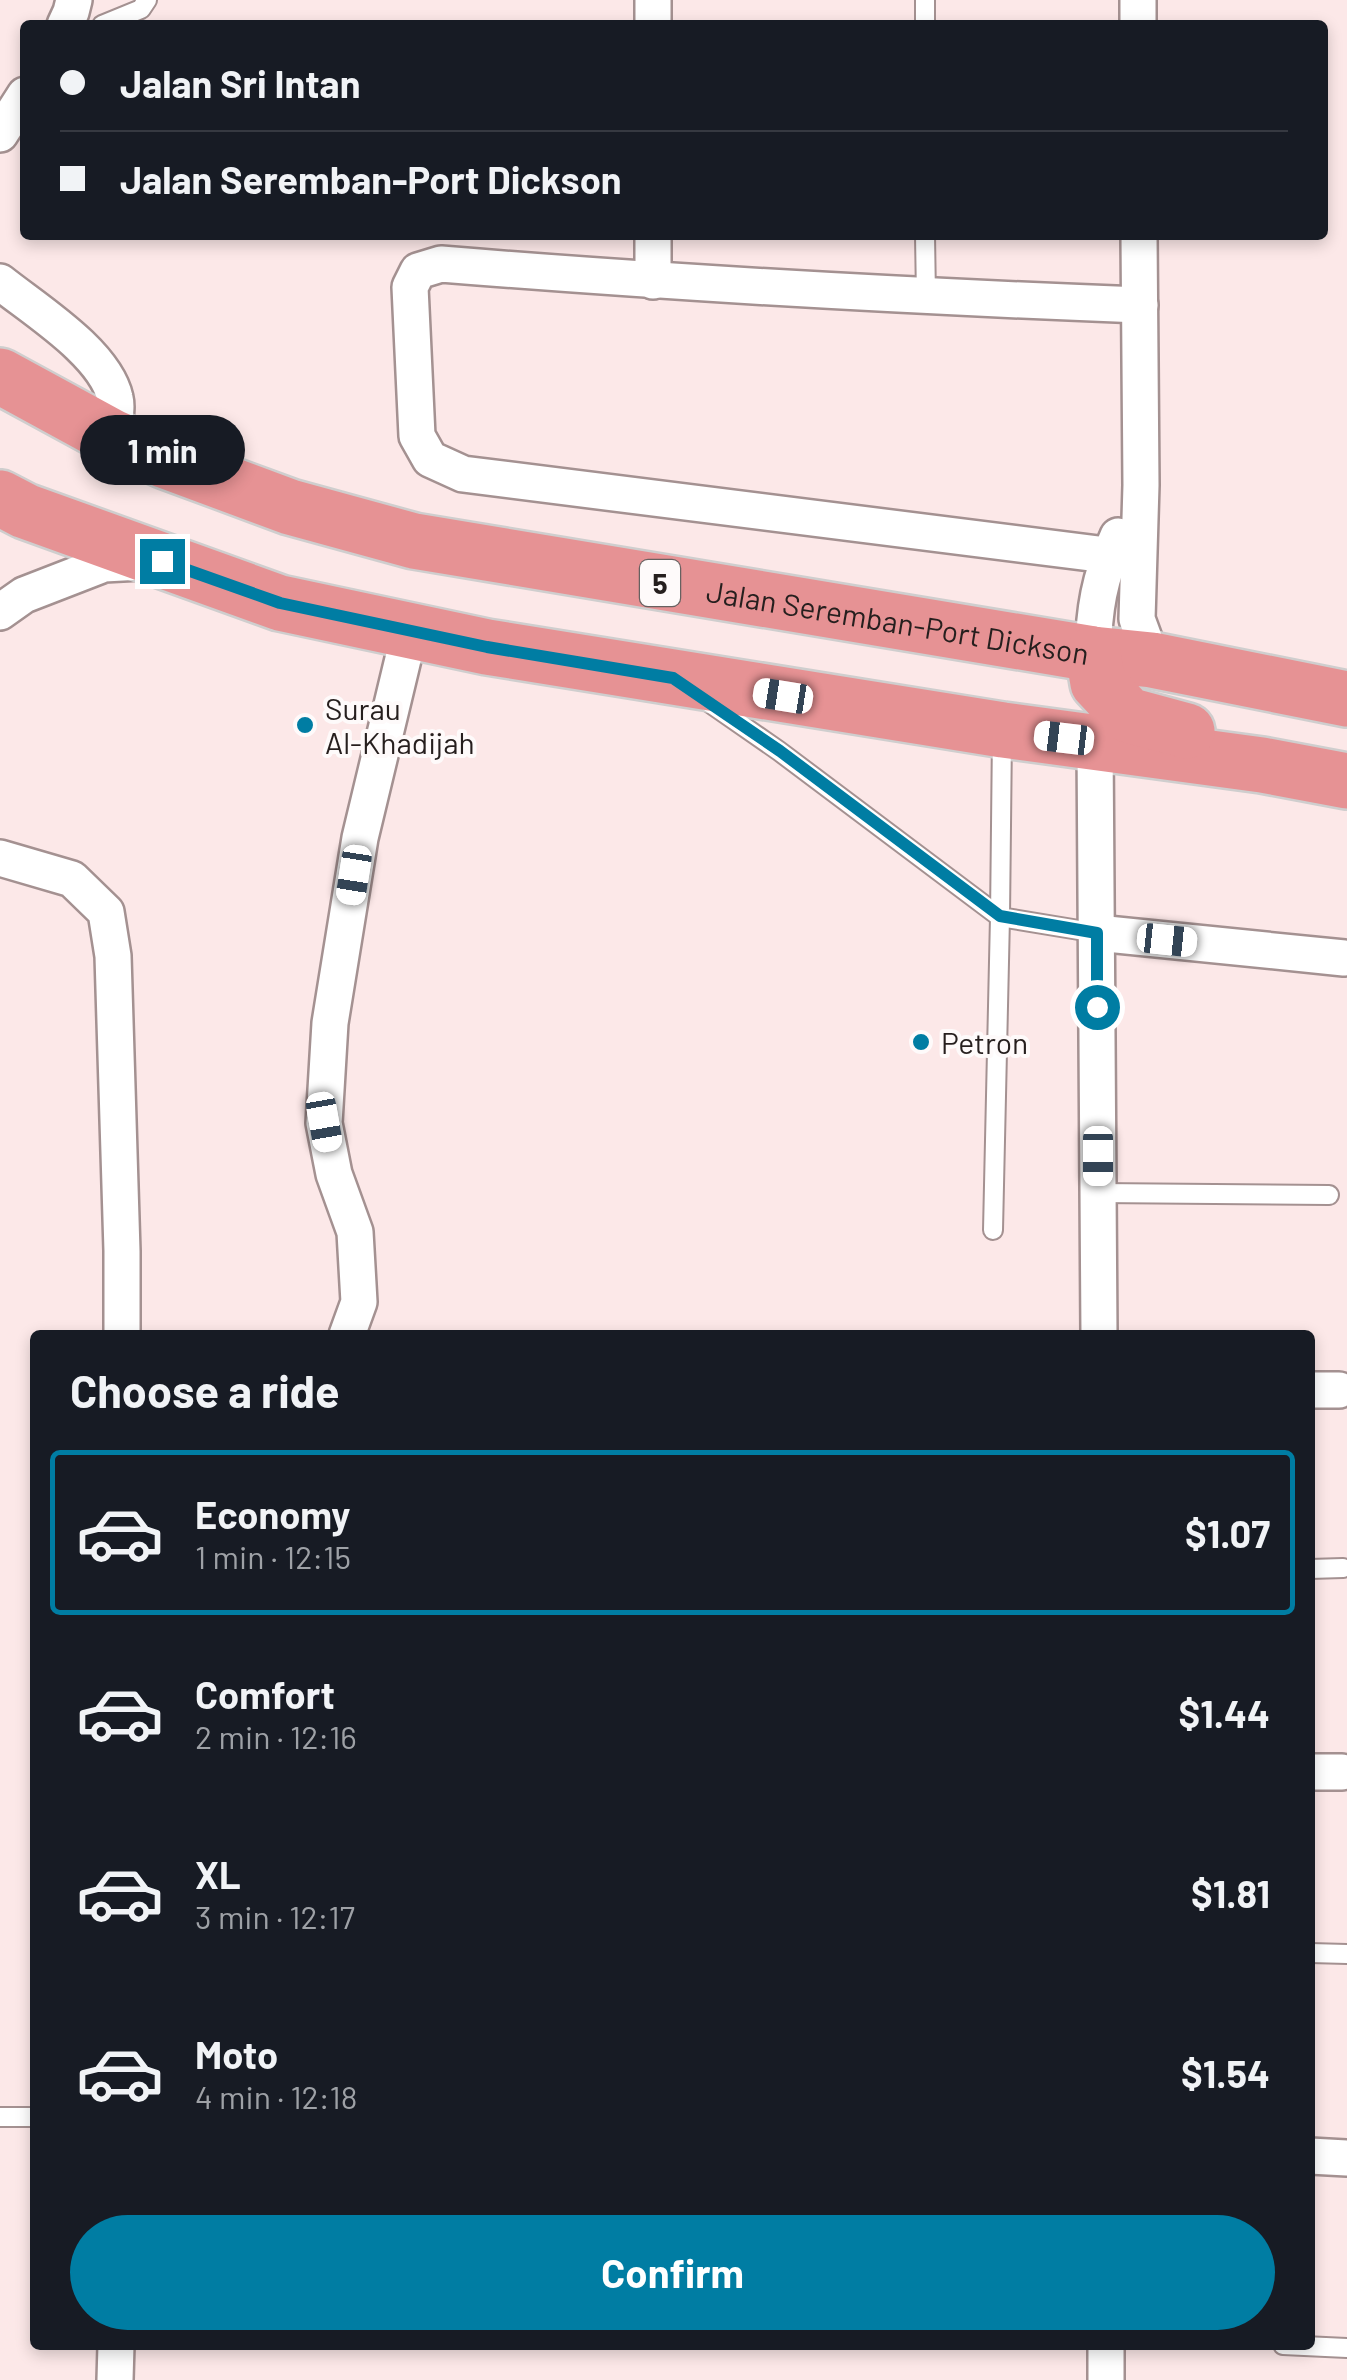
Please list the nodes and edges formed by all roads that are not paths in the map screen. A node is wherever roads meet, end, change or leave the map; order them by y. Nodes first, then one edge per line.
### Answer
1 (147, 0) edge
2 (115, 20) edge
3 (20, 103) edge
4 (0, 134) edge
5 (653, 240) edge
6 (926, 240) edge
7 (1139, 240) edge
8 (653, 281) junction
9 (0, 282) edge
10 (926, 297) junction
11 (1140, 305) junction
12 (0, 376) edge
13 (112, 437) junction
14 (0, 498) edge
15 (1124, 557) junction
16 (162, 561) junction
17 (0, 612) edge
18 (410, 630) junction
19 (1093, 654) junction
20 (1152, 660) junction
21 (673, 678) junction
22 (1347, 699) edge
23 (1002, 730) junction
24 (1095, 742) junction
25 (1262, 765) junction
26 (1347, 782) edge
27 (0, 858) edge
28 (1000, 916) junction
29 (1097, 933) junction
30 (1344, 958) dead end
31 (1098, 1193) junction
32 (1328, 1195) dead end
33 (992, 1230) dead end
34 (122, 1330) edge
35 (349, 1330) edge
36 (1099, 1330) edge
37 (1343, 1568) dead end
38 (1315, 1569) edge
39 (1315, 1953) edge
40 (1347, 1954) edge
41 (0, 2116) edge
42 (30, 2117) edge
43 (1315, 2156) edge
44 (1347, 2158) edge
45 (1315, 2346) edge
46 (1347, 2348) edge
47 (116, 2350) edge
48 (1106, 2350) edge
49 (115, 2380) edge
50 (1106, 2380) edge

1 - 2 lane
3 - 4 street
5 - 8 street
6 - 10 lane
7 - 11 street
8 - 10 street
8 - 15 street
9 - 13 street
10 - 11 street
11 - 15 street
12 - 13 highway, Jalan Seremban-Port Dickson / 5
13 - 19 highway, Jalan Seremban-Port Dickson / 5
14 - 16 highway
15 - 19 street
15 - 20 street
16 - 17 street
16 - 18 highway
18 - 21 highway
18 - 35 street
19 - 20 highway, Jalan Seremban-Port Dickson / 5
19 - 25 highway
20 - 22 highway, Jalan Seremban-Port Dickson / 5
21 - 23 highway
21 - 28 lane
23 - 24 highway
23 - 28 lane
24 - 25 highway
24 - 29 street
25 - 26 highway
27 - 34 street
28 - 29 lane
28 - 33 lane
29 - 30 street
29 - 31 street
31 - 32 lane
31 - 36 street
37 - 38 lane
39 - 40 lane
41 - 42 lane
43 - 44 street
45 - 46 lane
47 - 49 street
48 - 50 street

